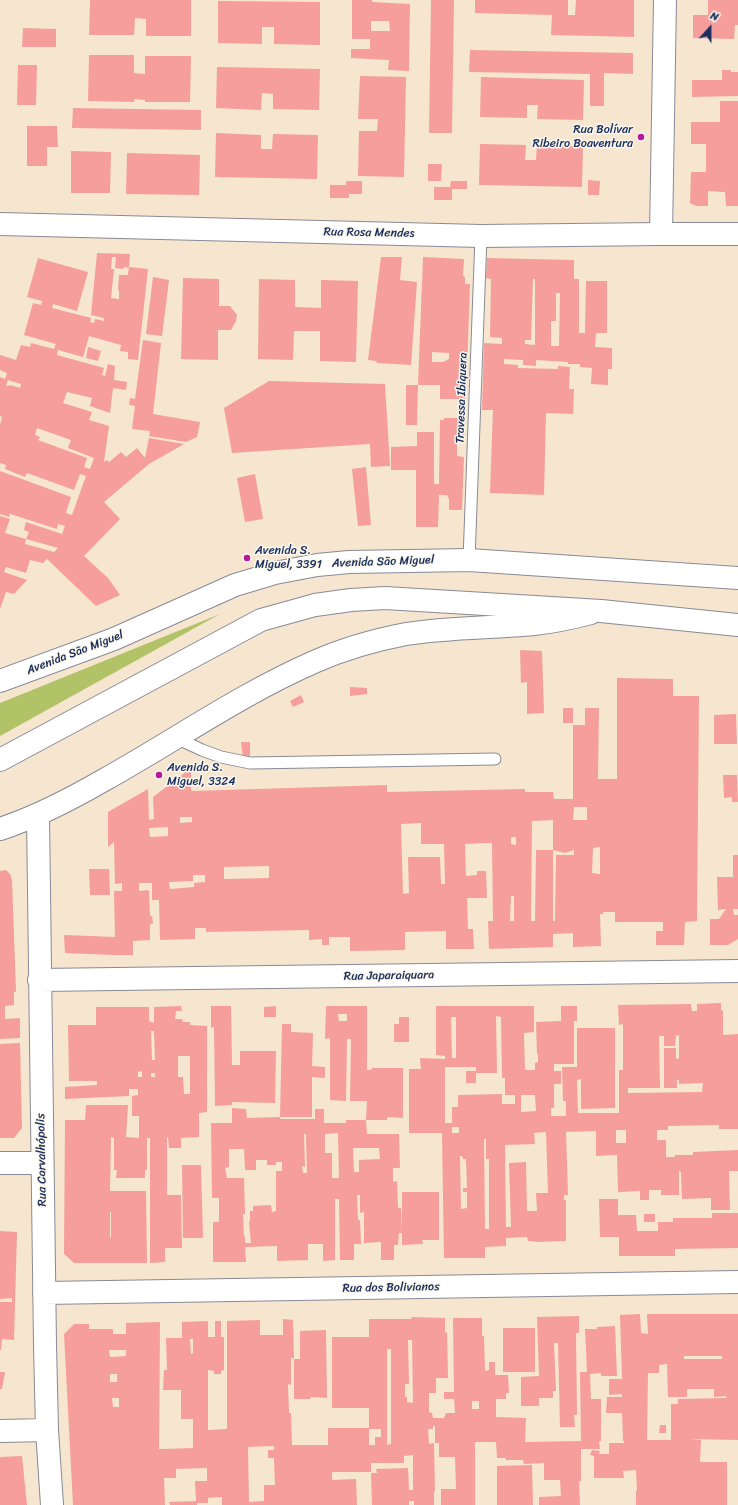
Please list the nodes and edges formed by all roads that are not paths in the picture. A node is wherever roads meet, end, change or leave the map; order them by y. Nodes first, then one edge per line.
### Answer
1 (665, 0) edge
2 (0, 224) edge
3 (661, 234) junction
4 (738, 234) edge
5 (481, 236) junction
6 (469, 560) junction
7 (738, 578) edge
8 (601, 611) junction
9 (738, 625) edge
10 (0, 681) edge
11 (176, 738) junction
12 (0, 760) edge
13 (495, 760) dead end
14 (38, 816) junction
15 (0, 829) edge
16 (738, 971) edge
17 (39, 980) junction
18 (42, 1163) junction
19 (0, 1164) edge
20 (738, 1282) edge
21 (44, 1293) junction
22 (47, 1430) junction
23 (0, 1431) edge
24 (52, 1505) edge

1 - 3 street
2 - 5 street, Rua Rosa Mendes
3 - 4 street, Rua Rosa Mendes
3 - 5 street, Rua Rosa Mendes
5 - 6 lane, Travessa Ibiquera
6 - 7 street, Avenida São Miguel
6 - 10 street, Avenida São Miguel
8 - 9 street
8 - 11 street
8 - 12 street
11 - 13 lane
11 - 14 street
14 - 15 street
14 - 17 street, Rua Carvalhópolis
16 - 17 street, Rua Japaraiquara
17 - 18 street, Rua Carvalhópolis
18 - 19 street
18 - 21 street, Rua Carvalhópolis
20 - 21 street, Rua dos Bolivianos
21 - 22 street, Rua Carvalhópolis
22 - 23 street
22 - 24 street, Rua Carvalhópolis

